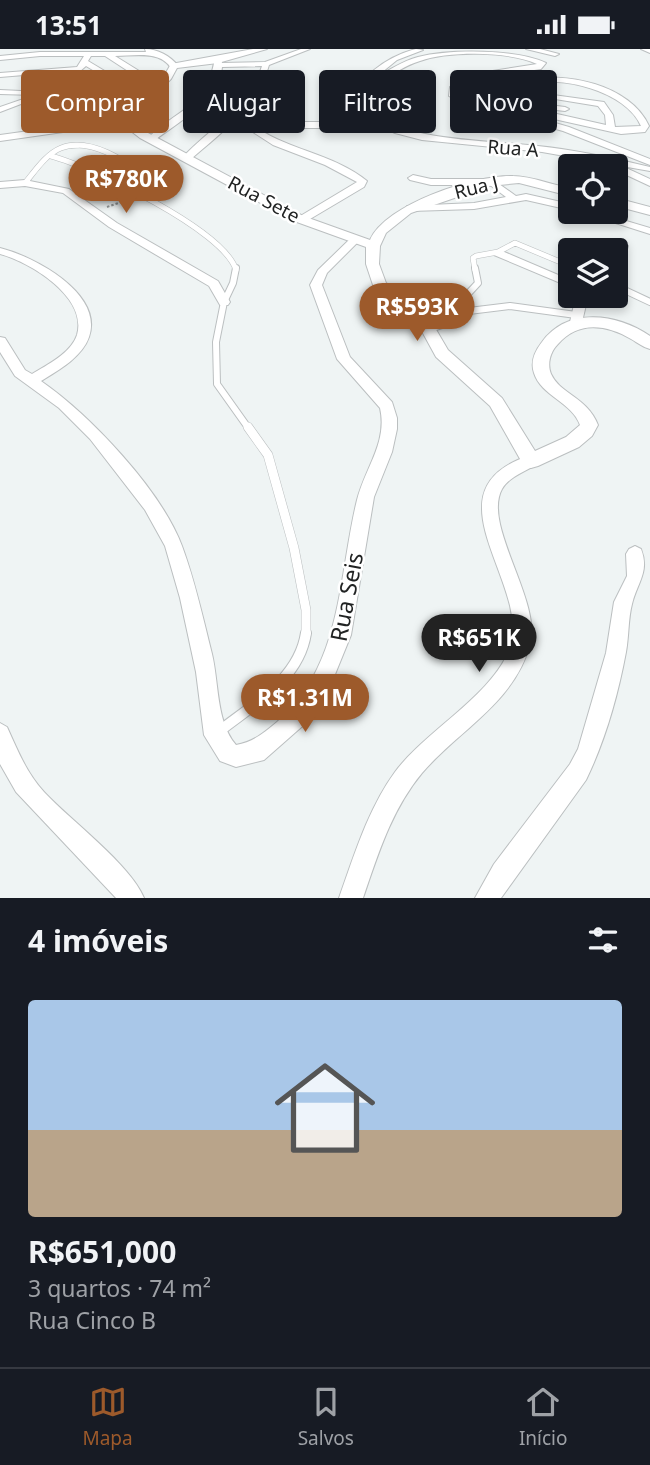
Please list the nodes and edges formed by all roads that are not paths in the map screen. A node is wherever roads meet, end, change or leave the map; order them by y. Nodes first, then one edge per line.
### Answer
1 (146, 49) edge
2 (263, 49) edge
3 (307, 49) edge
4 (427, 49) edge
5 (529, 49) edge
6 (645, 49) edge
7 (650, 51) edge
8 (89, 54) junction
9 (107, 54) junction
10 (156, 54) junction
11 (555, 54) dead end
12 (0, 58) edge
13 (219, 62) junction
14 (266, 64) junction
15 (82, 66) junction
16 (174, 66) junction
17 (76, 70) edge
18 (91, 70) edge
19 (126, 70) edge
20 (377, 70) edge
21 (396, 70) edge
22 (514, 70) edge
23 (169, 71) edge
24 (0, 75) edge
25 (557, 82) edge
26 (0, 92) edge
27 (21, 92) edge
28 (557, 97) edge
29 (21, 102) edge
30 (557, 107) edge
31 (0, 110) edge
32 (609, 115) junction
33 (557, 118) edge
34 (319, 124) edge
35 (557, 127) edge
36 (611, 128) junction
37 (36, 133) edge
38 (143, 133) edge
39 (412, 133) edge
40 (0, 138) edge
41 (152, 138) junction
42 (572, 154) edge
43 (51, 156) junction
44 (188, 157) junction
45 (650, 162) edge
46 (628, 164) edge
47 (650, 169) edge
48 (628, 172) edge
49 (413, 178) dead end
50 (492, 181) junction
51 (25, 183) junction
52 (650, 183) edge
53 (158, 184) dead end
54 (0, 185) edge
55 (558, 189) edge
56 (513, 198) junction
57 (558, 204) edge
58 (628, 205) edge
59 (411, 208) junction
60 (650, 211) edge
61 (302, 220) junction
62 (386, 222) joint
63 (626, 224) edge
64 (650, 231) edge
65 (354, 241) junction
66 (373, 245) junction
67 (0, 251) edge
68 (498, 253) junction
69 (558, 261) edge
70 (558, 279) edge
71 (628, 292) edge
72 (224, 302) junction
73 (650, 302) edge
74 (579, 308) edge
75 (469, 311) junction
76 (576, 319) junction
77 (430, 329) junction
78 (0, 341) edge
79 (650, 344) edge
80 (31, 381) junction
81 (531, 461) junction
82 (635, 554) dead end
83 (0, 734) edge
84 (215, 734) junction
85 (132, 898) edge
86 (351, 898) edge
87 (487, 898) edge

1 - 10 street
2 - 13 street
3 - 14 street
4 - 20 street
5 - 11 street
6 - 7 street
8 - 9 street
8 - 12 street
8 - 15 street
9 - 10 street
9 - 19 street
10 - 16 street
13 - 14 street
13 - 16 street
13 - 41 street
14 - 44 street
15 - 17 street
15 - 18 street
15 - 24 street
16 - 23 street
21 - 22 street
25 - 36 street
26 - 27 street
28 - 32 street
29 - 31 street
30 - 32 street
32 - 36 street
33 - 36 street
34 - 61 street
35 - 45 street
37 - 40 street
38 - 41 street, Rua Sete
39 - 42 street, Rua A
41 - 44 street, Rua Sete
43 - 51 lane
43 - 53 lane
43 - 72 lane
44 - 61 street, Rua Sete
46 - 47 street, Rua A
48 - 52 street
49 - 50 street
50 - 55 street, Rua J
50 - 56 street
50 - 59 street, Rua J
51 - 54 street
51 - 72 street
56 - 57 street
56 - 59 street
58 - 60 street
59 - 62 street, Rua J
61 - 65 street, Rua Sete
62 - 66 street
63 - 64 street
65 - 66 street, Rua Sete
65 - 84 street, Rua Seis
66 - 77 street
67 - 80 street
68 - 69 lane
68 - 70 street
68 - 75 lane
71 - 73 lane
72 - 84 lane
74 - 76 street
75 - 76 lane
75 - 77 lane
76 - 79 street
76 - 81 street
77 - 81 street
78 - 80 street
80 - 84 street
81 - 86 street
82 - 87 street
83 - 85 street

